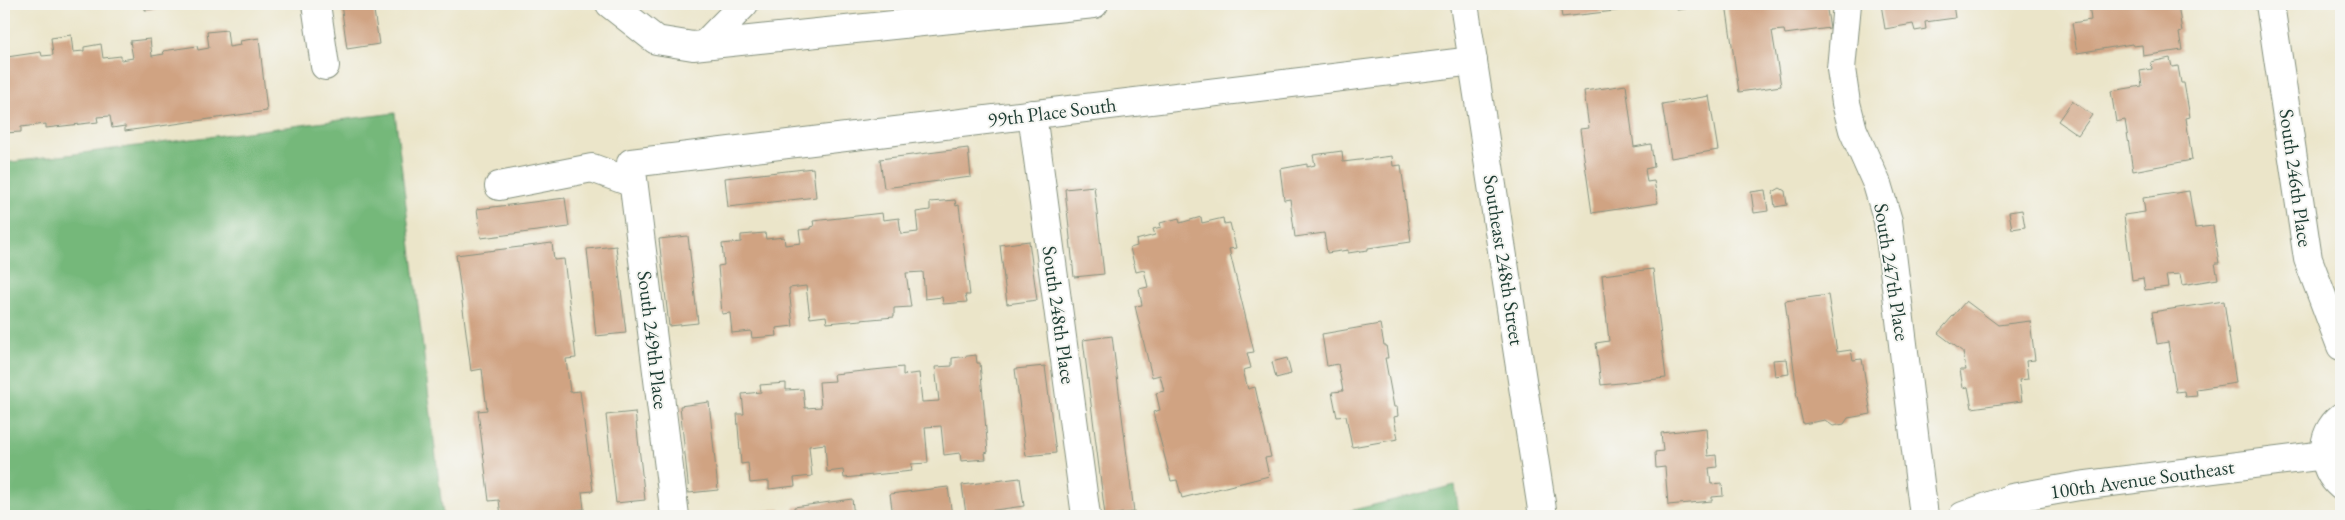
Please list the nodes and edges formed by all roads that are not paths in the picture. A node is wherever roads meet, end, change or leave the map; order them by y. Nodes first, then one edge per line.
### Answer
1 (316, 4) edge
2 (610, 4) edge
3 (744, 4) edge
4 (1094, 4) edge
5 (1464, 4) edge
6 (1847, 4) edge
7 (2270, 4) edge
8 (705, 44) junction
9 (1473, 61) junction
10 (325, 66) dead end
11 (1032, 114) junction
12 (632, 173) junction
13 (499, 186) dead end
14 (2341, 346) edge
15 (2341, 417) edge
16 (2325, 454) junction
17 (2341, 486) edge
18 (675, 516) edge
19 (1086, 516) edge
20 (1543, 516) edge
21 (1924, 516) edge
22 (1963, 516) edge

1 - 10 street
2 - 8 street
3 - 8 street
4 - 8 street
5 - 9 street, Southeast 248th Street
6 - 21 street, South 247th Place
7 - 14 street, South 246th Place
9 - 11 street, 99th Place South
9 - 20 street, Southeast 248th Street
11 - 12 street, 99th Place South
11 - 19 street, South 248th Place
12 - 13 street
12 - 18 street, South 249th Place
15 - 16 street
16 - 17 street
16 - 22 street, 100th Avenue Southeast

